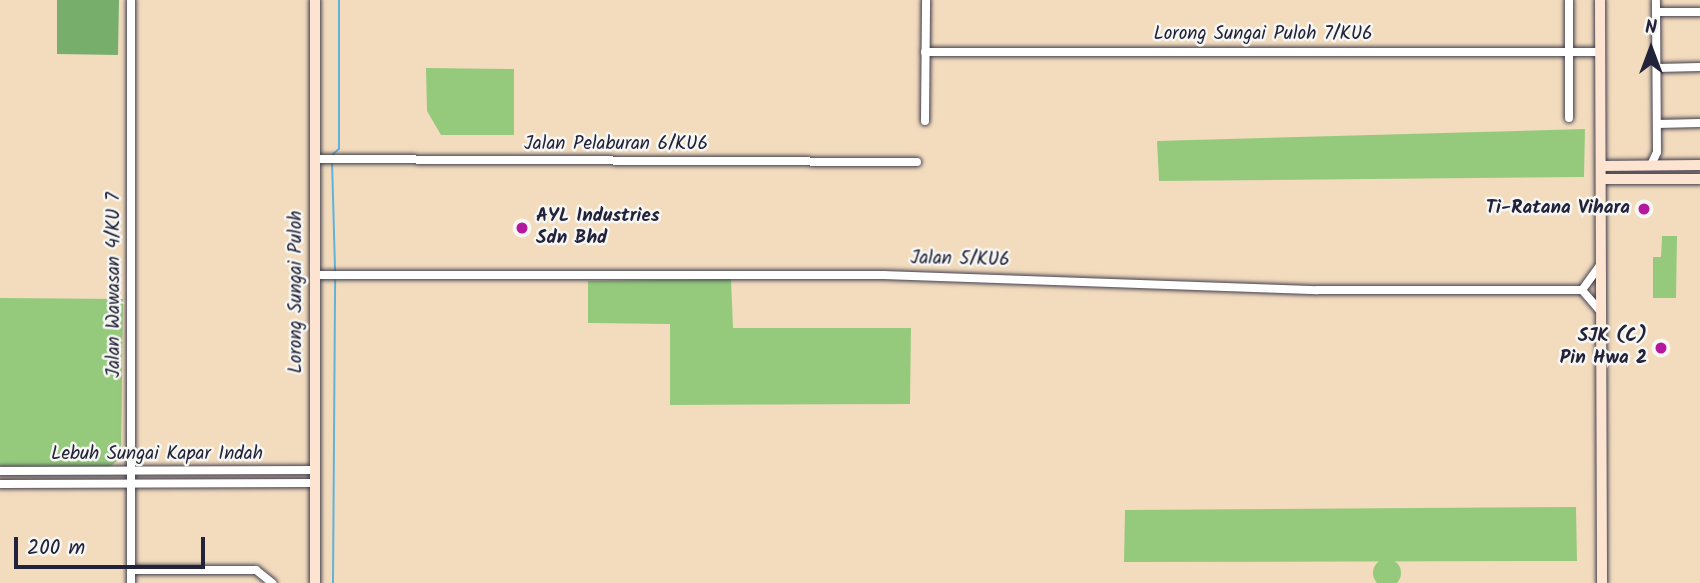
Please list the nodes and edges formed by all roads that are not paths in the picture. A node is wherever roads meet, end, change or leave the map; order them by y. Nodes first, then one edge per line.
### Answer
1 (131, 0) edge
2 (315, 0) edge
3 (926, 0) edge
4 (1569, 0) edge
5 (1600, 0) edge
6 (1657, 0) edge
7 (1657, 12) junction
8 (1700, 12) edge
9 (925, 52) junction
10 (1569, 52) junction
11 (1600, 52) junction
12 (1700, 67) edge
13 (1657, 68) junction
14 (1569, 118) dead end
15 (925, 121) dead end
16 (1700, 123) edge
17 (1657, 124) junction
18 (1657, 152) junction
19 (320, 159) junction
20 (917, 162) dead end
21 (1651, 165) junction
22 (1667, 165) junction
23 (1700, 165) edge
24 (1601, 166) junction
25 (1601, 178) junction
26 (1700, 179) edge
27 (1601, 259) junction
28 (317, 275) junction
29 (1583, 290) junction
30 (1601, 315) junction
31 (315, 470) junction
32 (0, 471) edge
33 (130, 471) junction
34 (315, 483) junction
35 (0, 484) edge
36 (130, 484) junction
37 (131, 570) junction
38 (131, 583) edge
39 (272, 583) edge
40 (315, 583) edge
41 (1602, 583) edge

1 - 33 street, Jalan Wawasan 4/KU 7
2 - 19 street, Lorong Sungai Puloh
3 - 9 street
4 - 10 street
5 - 11 street
6 - 7 street
7 - 8 street
7 - 13 street
9 - 10 street, Lorong Sungai Puloh 7/KU6
9 - 15 street
10 - 11 street, Lorong Sungai Puloh 7/KU6
10 - 14 street
11 - 24 street
12 - 13 street
13 - 17 street
16 - 17 street
17 - 18 street
18 - 21 street
18 - 22 street
19 - 20 street, Jalan Pelaburan 6/KU6
19 - 28 street, Lorong Sungai Puloh
21 - 22 street
21 - 24 street
22 - 23 street
24 - 25 street
25 - 26 street
25 - 27 street
27 - 29 street
27 - 30 street
28 - 29 street, Jalan 5/KU6
28 - 31 street, Lorong Sungai Puloh
29 - 30 street
30 - 41 street
31 - 33 street, Lebuh Sungai Kapar Indah
31 - 34 street, Lorong Sungai Puloh
32 - 33 street, Lebuh Sungai Kapar Indah
33 - 36 street, Jalan Wawasan 4/KU 7
34 - 36 street, Lebuh Sungai Kapar Indah
34 - 40 street, Lorong Sungai Puloh
35 - 36 street, Lebuh Sungai Kapar Indah
36 - 37 street, Jalan Wawasan 4/KU 7
37 - 38 street, Jalan Wawasan 4/KU 7
37 - 39 street

